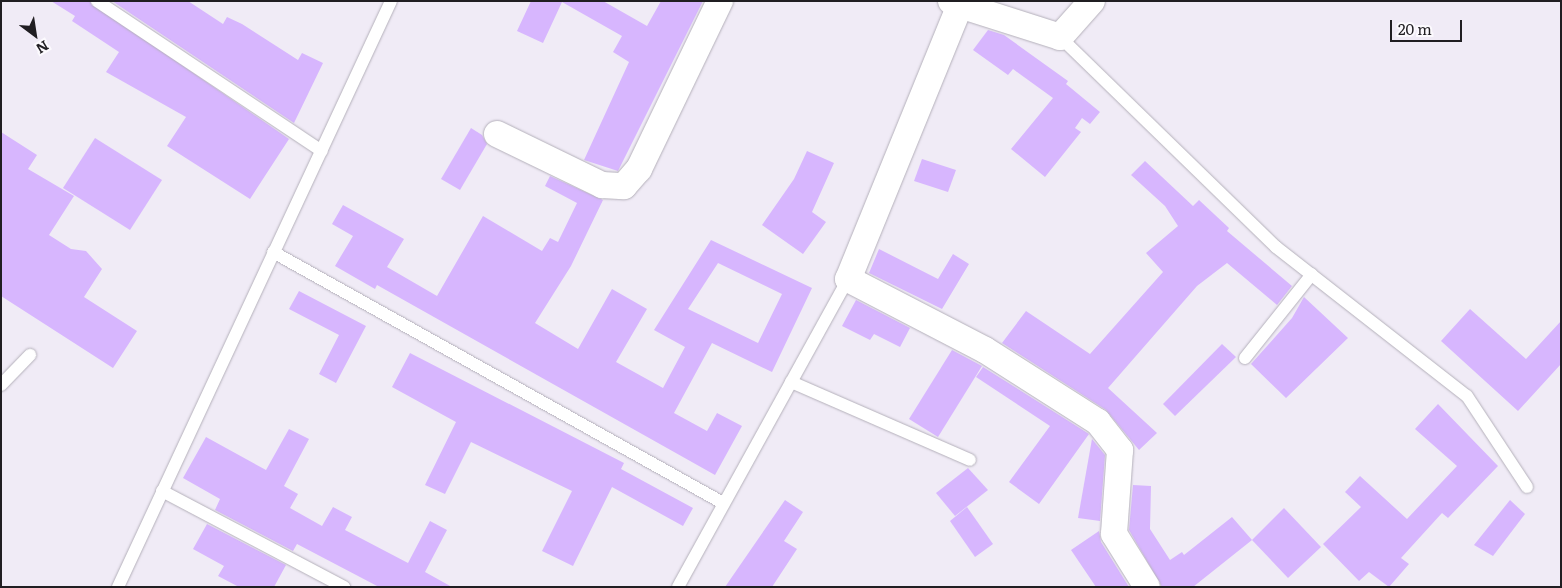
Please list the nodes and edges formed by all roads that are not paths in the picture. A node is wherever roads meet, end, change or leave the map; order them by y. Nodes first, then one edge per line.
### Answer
1 (97, 1) edge
2 (392, 1) edge
3 (720, 1) edge
4 (1092, 1) edge
5 (956, 3) edge
6 (1060, 37) junction
7 (497, 134) dead end
8 (322, 150) junction
9 (273, 252) junction
10 (1312, 274) junction
11 (848, 279) junction
12 (30, 355) dead end
13 (1245, 358) dead end
14 (791, 382) junction
15 (1, 385) edge
16 (970, 460) dead end
17 (1527, 487) dead end
18 (162, 491) junction
19 (723, 503) junction
20 (118, 587) edge
21 (344, 587) edge
22 (678, 587) edge
23 (1147, 587) edge

1 - 8 lane
2 - 8 lane
3 - 7 street
4 - 6 street
5 - 6 street
5 - 11 street
6 - 10 lane
8 - 9 lane
9 - 18 lane
9 - 19 lane
10 - 13 lane
10 - 17 lane
11 - 14 lane
11 - 23 street
12 - 15 lane
14 - 16 lane
14 - 19 lane
18 - 20 lane
18 - 21 lane
19 - 22 lane

